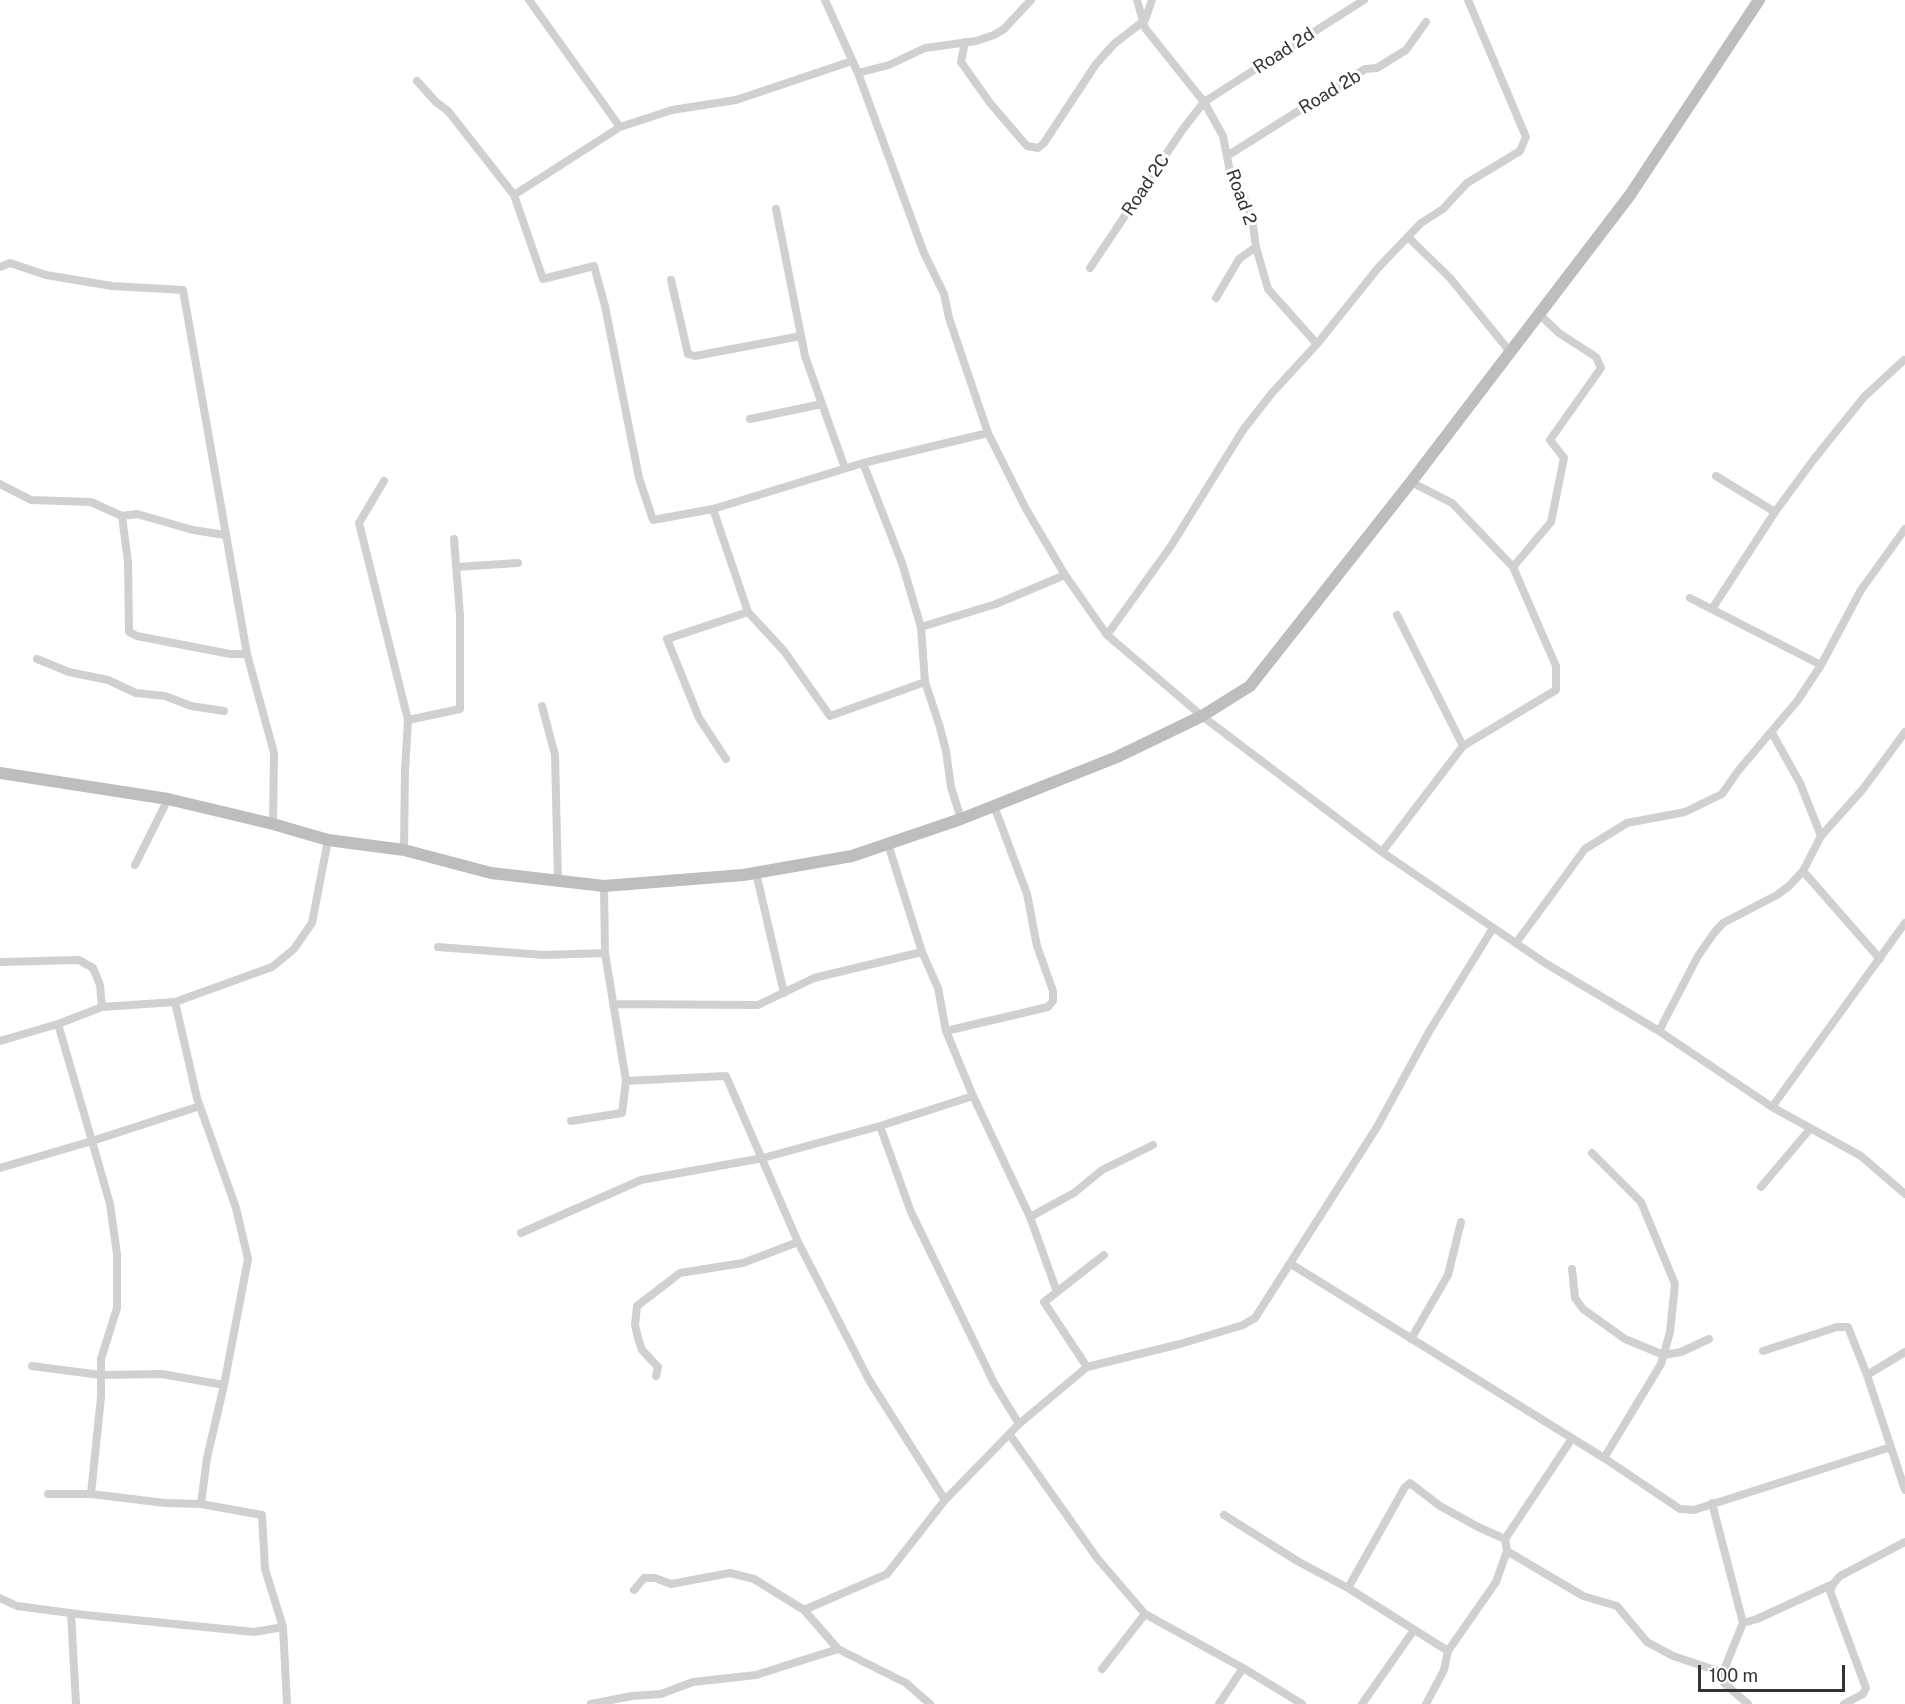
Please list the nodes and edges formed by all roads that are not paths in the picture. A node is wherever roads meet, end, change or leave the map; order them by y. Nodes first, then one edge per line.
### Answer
1 (529, 0) edge
2 (825, 0) edge
3 (1031, 0) edge
4 (1137, 0) edge
5 (1152, 0) edge
6 (1364, 0) edge
7 (1468, 0) edge
8 (1759, 0) edge
9 (1145, 20) junction
10 (1426, 22) dead end
11 (965, 42) junction
12 (852, 60) junction
13 (858, 73) junction
14 (417, 81) dead end
15 (1204, 102) junction
16 (620, 127) junction
17 (1227, 156) junction
18 (514, 195) junction
19 (776, 209) dead end
20 (1408, 237) junction
21 (1256, 247) junction
22 (0, 267) edge
23 (1090, 268) dead end
24 (671, 280) dead end
25 (1216, 298) dead end
26 (1539, 314) junction
27 (801, 336) junction
28 (1317, 344) junction
29 (1511, 353) junction
30 (1904, 360) edge
31 (822, 404) junction
32 (750, 418) dead end
33 (988, 433) junction
34 (863, 463) junction
35 (844, 468) junction
36 (1716, 476) dead end
37 (384, 481) dead end
38 (1411, 482) junction
39 (0, 484) edge
40 (713, 508) junction
41 (1775, 512) junction
42 (122, 516) junction
43 (1905, 528) edge
44 (225, 535) junction
45 (454, 539) dead end
46 (518, 563) dead end
47 (456, 567) junction
48 (1513, 567) junction
49 (1065, 575) junction
50 (1689, 598) dead end
51 (1712, 609) junction
52 (748, 612) junction
53 (1397, 615) dead end
54 (921, 627) junction
55 (1107, 635) junction
56 (247, 654) junction
57 (37, 659) dead end
58 (1821, 664) junction
59 (925, 682) junction
60 (542, 706) dead end
61 (224, 711) dead end
62 (1202, 716) junction
63 (408, 720) junction
64 (1772, 732) junction
65 (1905, 732) edge
66 (1463, 746) junction
67 (726, 759) dead end
68 (0, 773) edge
69 (168, 799) junction
70 (994, 806) junction
71 (961, 819) junction
72 (273, 824) junction
73 (1821, 836) junction
74 (328, 840) junction
75 (888, 844) junction
76 (404, 850) junction
77 (1382, 852) junction
78 (135, 865) dead end
79 (1803, 871) junction
80 (756, 873) junction
81 (558, 880) junction
82 (604, 886) junction
83 (1905, 923) edge
84 (1493, 928) junction
85 (1516, 943) junction
86 (438, 947) dead end
87 (922, 952) junction
88 (605, 953) junction
89 (1880, 959) junction
90 (0, 962) edge
91 (784, 993) junction
92 (175, 1002) junction
93 (613, 1004) junction
94 (102, 1006) junction
95 (58, 1024) junction
96 (946, 1031) junction
97 (1659, 1031) junction
98 (0, 1041) edge
99 (626, 1081) junction
100 (973, 1096) junction
101 (200, 1106) junction
102 (1772, 1107) junction
103 (571, 1121) dead end
104 (880, 1126) junction
105 (1810, 1129) junction
106 (92, 1141) junction
107 (1153, 1145) dead end
108 (1592, 1153) dead end
109 (763, 1158) junction
110 (0, 1168) edge
111 (1761, 1187) dead end
112 (1905, 1194) edge
113 (1030, 1217) junction
114 (1461, 1222) dead end
115 (521, 1233) dead end
116 (798, 1242) junction
117 (1104, 1255) dead end
118 (1291, 1264) junction
119 (1572, 1269) dead end
120 (1057, 1292) junction
121 (1708, 1339) dead end
122 (1411, 1340) junction
123 (1763, 1352) dead end
124 (1905, 1352) edge
125 (1664, 1355) junction
126 (32, 1366) dead end
127 (1087, 1367) junction
128 (101, 1375) junction
129 (1867, 1375) junction
130 (656, 1376) dead end
131 (224, 1385) junction
132 (1019, 1424) junction
133 (1010, 1435) junction
134 (1571, 1440) junction
135 (1891, 1447) junction
136 (1604, 1458) junction
137 (1905, 1490) edge
138 (48, 1494) dead end
139 (91, 1494) junction
140 (945, 1500) junction
141 (1712, 1503) junction
142 (201, 1504) junction
143 (1224, 1515) dead end
144 (1505, 1539) junction
145 (1905, 1542) edge
146 (1507, 1551) junction
147 (1833, 1584) junction
148 (1348, 1588) junction
149 (634, 1590) dead end
150 (0, 1598) edge
151 (804, 1610) junction
152 (71, 1613) junction
153 (1144, 1614) junction
154 (1743, 1623) junction
155 (283, 1627) junction
156 (1414, 1630) junction
157 (838, 1649) junction
158 (1448, 1650) junction
159 (1102, 1668) dead end
160 (1243, 1668) junction
161 (1721, 1672) junction
162 (76, 1704) edge
163 (287, 1704) edge
164 (591, 1704) edge
165 (930, 1704) edge
166 (1218, 1704) edge
167 (1302, 1704) edge
168 (1362, 1704) edge
169 (1426, 1704) edge
170 (1748, 1704) edge
171 (1844, 1704) edge

1 - 16 street
2 - 12 street
3 - 11 street
4 - 9 street, Road 2
5 - 9 street
6 - 15 street, Road 2d
7 - 20 street
8 - 26 street
9 - 11 street
9 - 15 street, Road 2
10 - 17 street, Road 2b
11 - 13 street
12 - 13 street
12 - 16 street
13 - 33 street
14 - 18 street
15 - 17 street, Road 2
15 - 23 street, Road 2C
16 - 18 street
17 - 21 street, Road 2
18 - 40 street
19 - 27 street
20 - 28 street
20 - 29 street
21 - 25 street
21 - 28 street, Road 2
22 - 44 street
24 - 27 street
26 - 29 street
26 - 48 street
27 - 31 street
28 - 55 street
29 - 38 street
30 - 41 street
31 - 32 street
31 - 35 street
33 - 34 street
33 - 49 street
34 - 35 street
34 - 54 street
35 - 40 street
36 - 41 street
37 - 63 street
38 - 48 street
38 - 62 street
39 - 42 street
40 - 52 street
41 - 51 street
42 - 44 street
42 - 56 street
43 - 58 street
44 - 56 street
45 - 47 street
46 - 47 street
47 - 63 street
48 - 66 street
49 - 54 street
49 - 55 street
50 - 51 street
51 - 58 street
52 - 59 street
52 - 67 street
53 - 66 street
54 - 59 street
55 - 62 street
56 - 72 street
57 - 61 street
58 - 64 street
59 - 71 street
60 - 81 street
62 - 70 street
62 - 77 street
63 - 76 street
64 - 73 street
64 - 85 street
65 - 73 street
66 - 77 street
68 - 69 street
69 - 72 street
69 - 78 street
70 - 71 street
70 - 96 street
71 - 75 street
72 - 74 street
73 - 79 street
74 - 76 street
74 - 92 street
75 - 80 street
75 - 87 street
76 - 81 street
77 - 84 street
79 - 89 street
79 - 97 street
80 - 82 street
80 - 91 street
81 - 82 street
82 - 88 street
83 - 89 street
84 - 85 street
84 - 118 street
85 - 97 street
86 - 88 street
87 - 91 street
87 - 96 street
88 - 93 street
89 - 102 street
90 - 94 street
91 - 93 street
92 - 94 street
92 - 101 street
93 - 99 street
94 - 95 street
95 - 98 street
95 - 106 street
96 - 100 street
97 - 102 street
99 - 103 street
99 - 109 street
100 - 104 street
100 - 113 street
101 - 106 street
101 - 131 street
102 - 105 street
104 - 109 street
104 - 132 street
105 - 111 street
105 - 112 street
106 - 110 street
106 - 128 street
107 - 113 street
108 - 125 street
109 - 115 street
109 - 116 street
113 - 120 street
114 - 122 street
116 - 130 street
116 - 140 street
117 - 120 street
118 - 122 street
118 - 127 street
119 - 125 street
120 - 127 street
121 - 125 street
122 - 134 street
123 - 129 street
124 - 129 street
125 - 136 street
126 - 128 street
127 - 132 street
128 - 131 street
128 - 139 street
129 - 135 street
131 - 142 street
132 - 133 street
133 - 140 street
133 - 153 street
134 - 136 street
134 - 144 street
135 - 137 street
135 - 141 street
136 - 141 street
138 - 139 street
139 - 142 street
140 - 151 street
141 - 154 street
142 - 155 street
143 - 148 street
144 - 146 street
144 - 148 street
145 - 147 street
146 - 158 street
146 - 161 street
147 - 154 street
147 - 171 street
148 - 156 street
149 - 151 street
150 - 152 street
151 - 157 street
152 - 155 street
152 - 162 street
153 - 159 street
153 - 160 street
154 - 161 street
155 - 163 street
156 - 158 street
156 - 168 street
157 - 164 street
157 - 165 street
158 - 169 street
160 - 166 street
160 - 167 street
161 - 170 street

